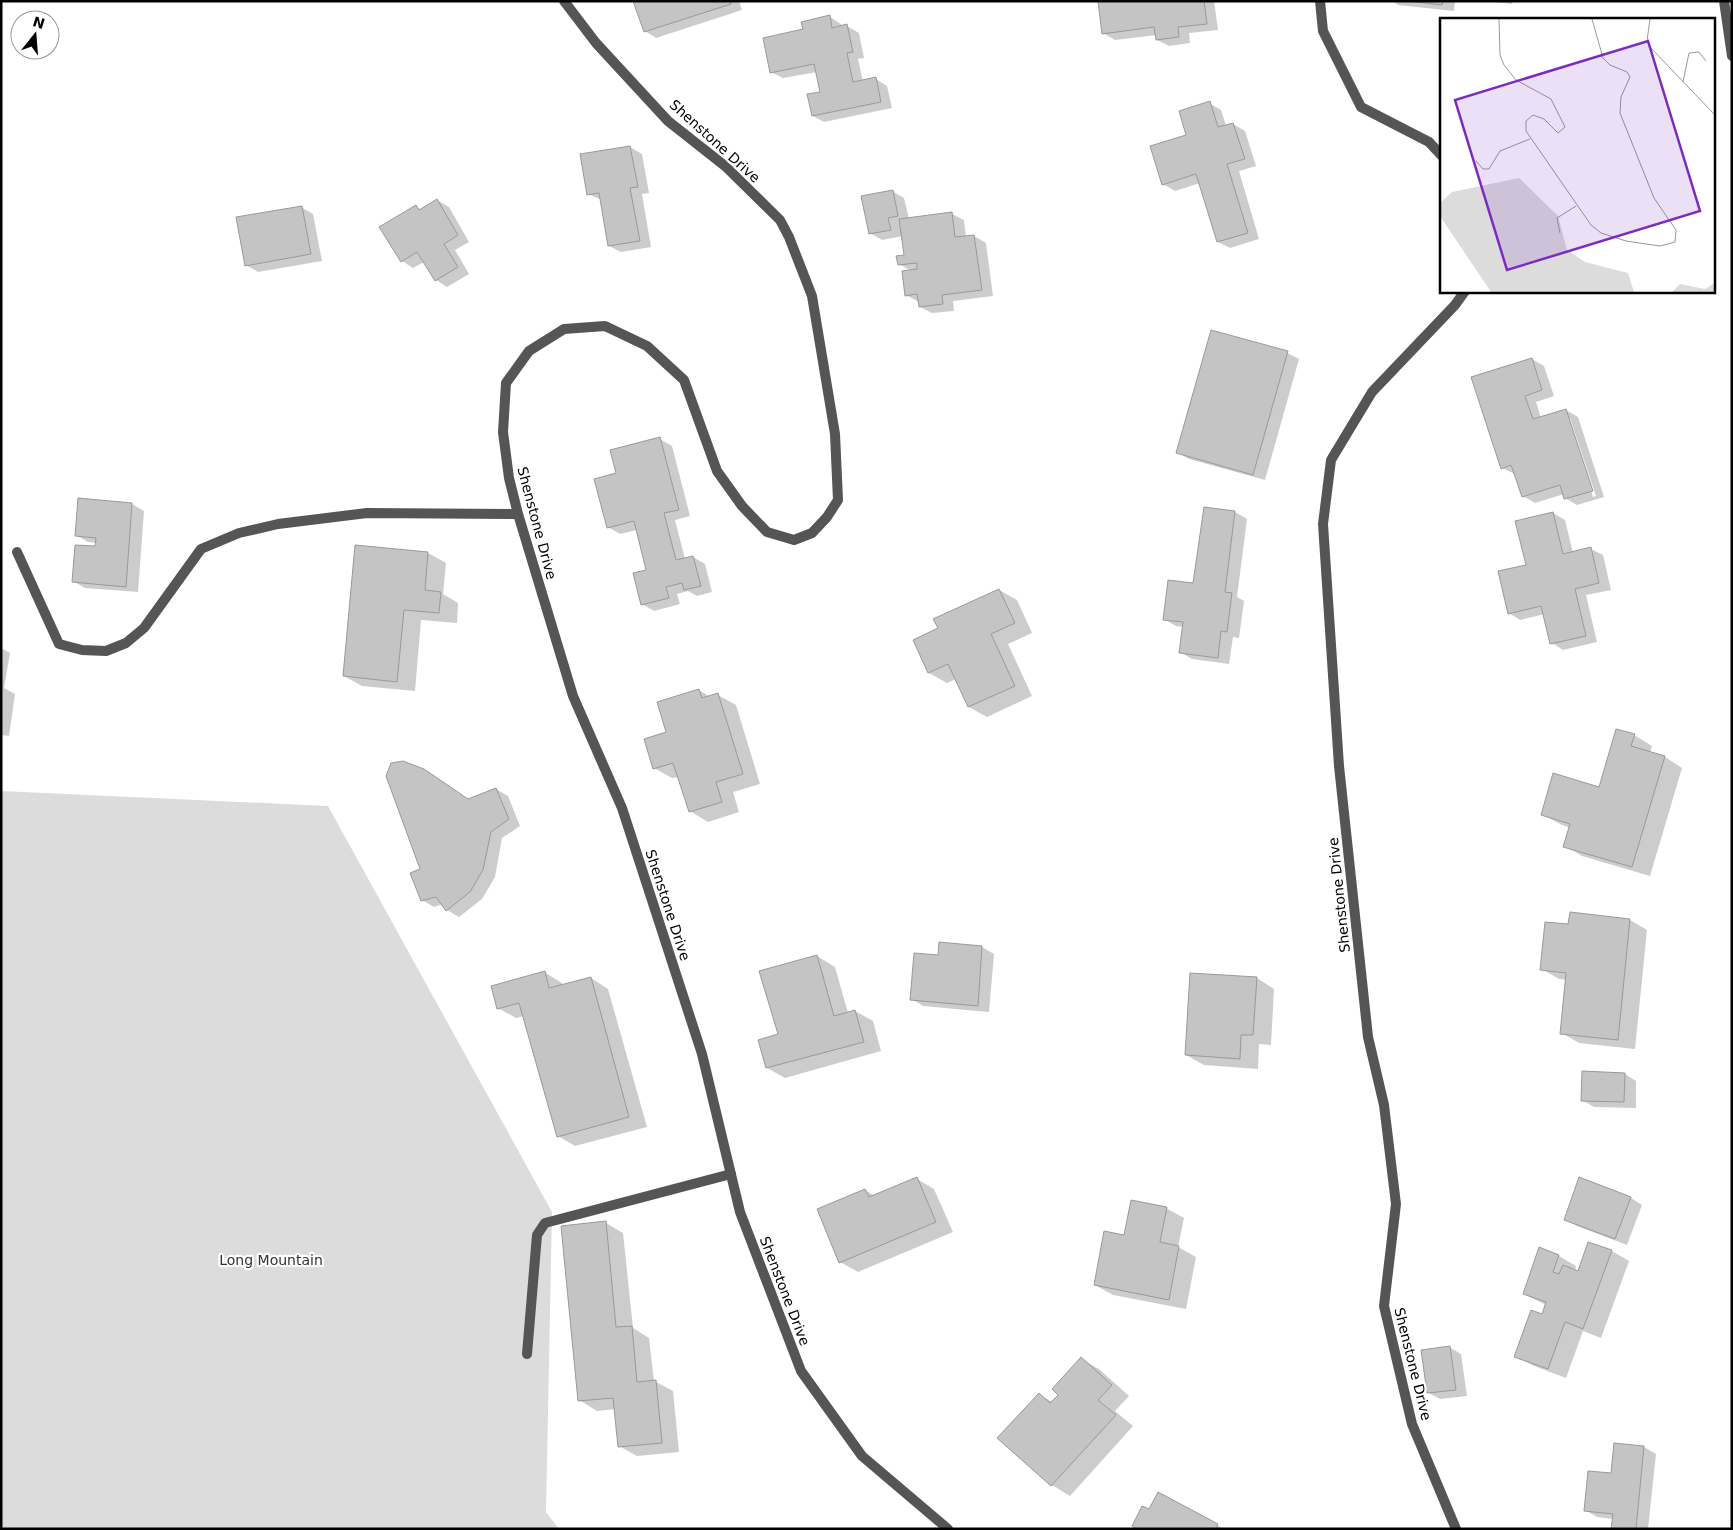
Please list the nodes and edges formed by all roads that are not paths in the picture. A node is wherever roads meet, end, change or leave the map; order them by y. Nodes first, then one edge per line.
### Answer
1 (564, 1) edge
2 (1320, 1) edge
3 (1724, 1) edge
4 (1732, 56) edge
5 (1440, 154) edge
6 (1464, 292) edge
7 (518, 514) junction
8 (18, 552) dead end
9 (731, 1174) junction
10 (527, 1354) dead end
11 (948, 1529) edge
12 (1456, 1529) edge

1 - 7 street, Shenstone Drive
2 - 5 street
3 - 4 street
6 - 12 street, Shenstone Drive
7 - 8 street
7 - 9 street, Shenstone Drive
9 - 10 street
9 - 11 street, Shenstone Drive

